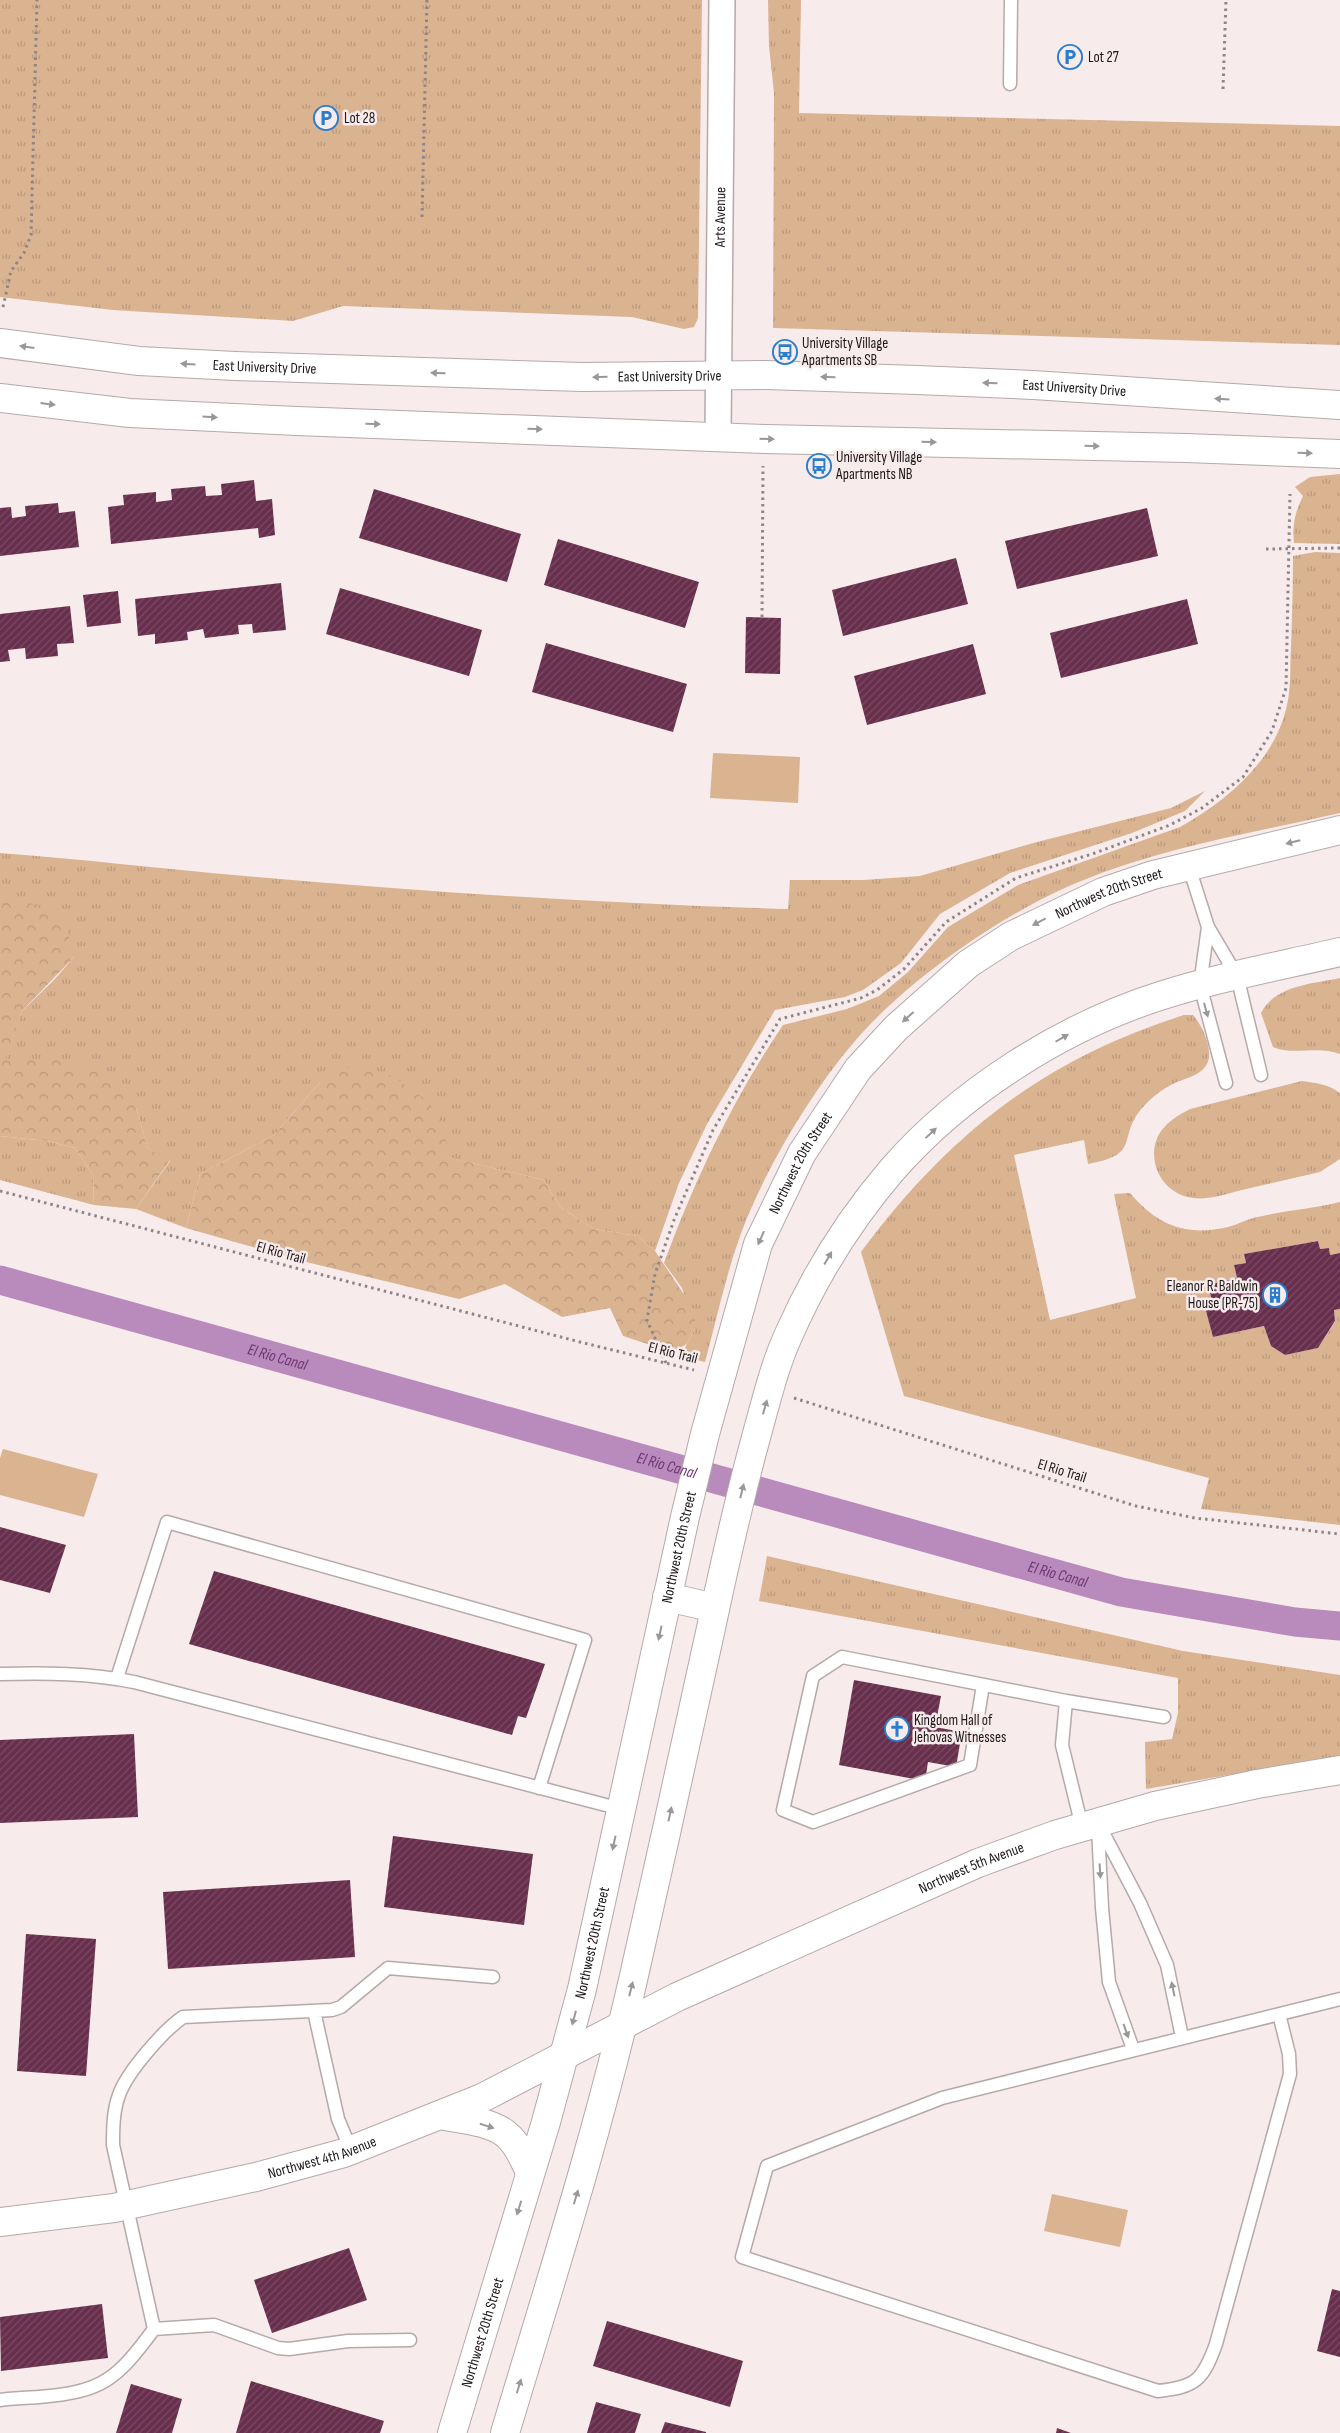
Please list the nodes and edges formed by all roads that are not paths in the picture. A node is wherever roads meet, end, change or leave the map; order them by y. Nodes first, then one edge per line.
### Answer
1 (722, 0) edge
2 (1011, 0) edge
3 (1010, 84) dead end
4 (0, 343) edge
5 (719, 376) junction
6 (0, 398) edge
7 (1340, 405) edge
8 (718, 435) junction
9 (1340, 454) edge
10 (1340, 830) edge
11 (1189, 867) junction
12 (1208, 928) junction
13 (1340, 952) edge
14 (1237, 976) junction
15 (1200, 985) junction
16 (1261, 1075) dead end
17 (1226, 1083) dead end
18 (667, 1598) junction
19 (715, 1608) junction
20 (0, 1674) edge
21 (117, 1678) junction
22 (983, 1685) junction
23 (1066, 1701) junction
24 (1164, 1717) dead end
25 (1340, 1770) edge
26 (539, 1788) junction
27 (621, 1810) junction
28 (1090, 1825) junction
29 (493, 1977) dead end
30 (1340, 1999) edge
31 (314, 2011) junction
32 (1278, 2014) junction
33 (622, 2024) junction
34 (1182, 2037) junction
35 (1133, 2049) junction
36 (564, 2056) junction
37 (440, 2114) junction
38 (350, 2150) junction
39 (530, 2172) junction
40 (127, 2205) junction
41 (0, 2222) edge
42 (154, 2329) junction
43 (410, 2340) dead end
44 (0, 2400) edge
45 (452, 2433) edge
46 (505, 2433) edge

1 - 5 street, Arts Avenue
2 - 3 lane
5 -> 4 street, East University Drive
7 -> 5 street, East University Drive
5 - 8 street, Arts Avenue
6 -> 8 street
8 -> 9 street
10 -> 11 street, Northwest 20th Street
11 - 12 lane
11 -> 18 street, Northwest 20th Street
12 - 14 lane
12 - 15 lane
13 - 14 street
14 - 15 street
14 - 16 lane
15 -> 17 lane
19 -> 15 street
18 - 19 street
18 -> 27 street, Northwest 20th Street
33 -> 19 street
20 - 21 lane
21 - 26 lane
21 - 26 lane
22 - 22 lane
22 - 23 lane
23 - 24 lane
23 - 28 lane
25 - 28 street, Northwest 5th Avenue
26 - 27 lane
27 -> 36 street, Northwest 20th Street
28 - 33 street, Northwest 5th Avenue
34 -> 28 lane
28 -> 35 lane
29 - 31 lane
30 - 32 lane
31 - 38 lane
31 - 40 lane
32 - 34 lane
32 - 35 lane
33 - 36 street, Northwest 4th Avenue
46 -> 33 street
34 - 35 lane
36 - 37 street, Northwest 4th Avenue
36 - 39 street, Northwest 20th Street
37 - 38 street, Northwest 4th Avenue
37 -> 39 street
38 - 40 street, Northwest 4th Avenue
39 -> 45 street, Northwest 20th Street
40 - 41 street, Northwest 4th Avenue
40 - 42 lane
42 - 43 lane
42 - 44 lane

